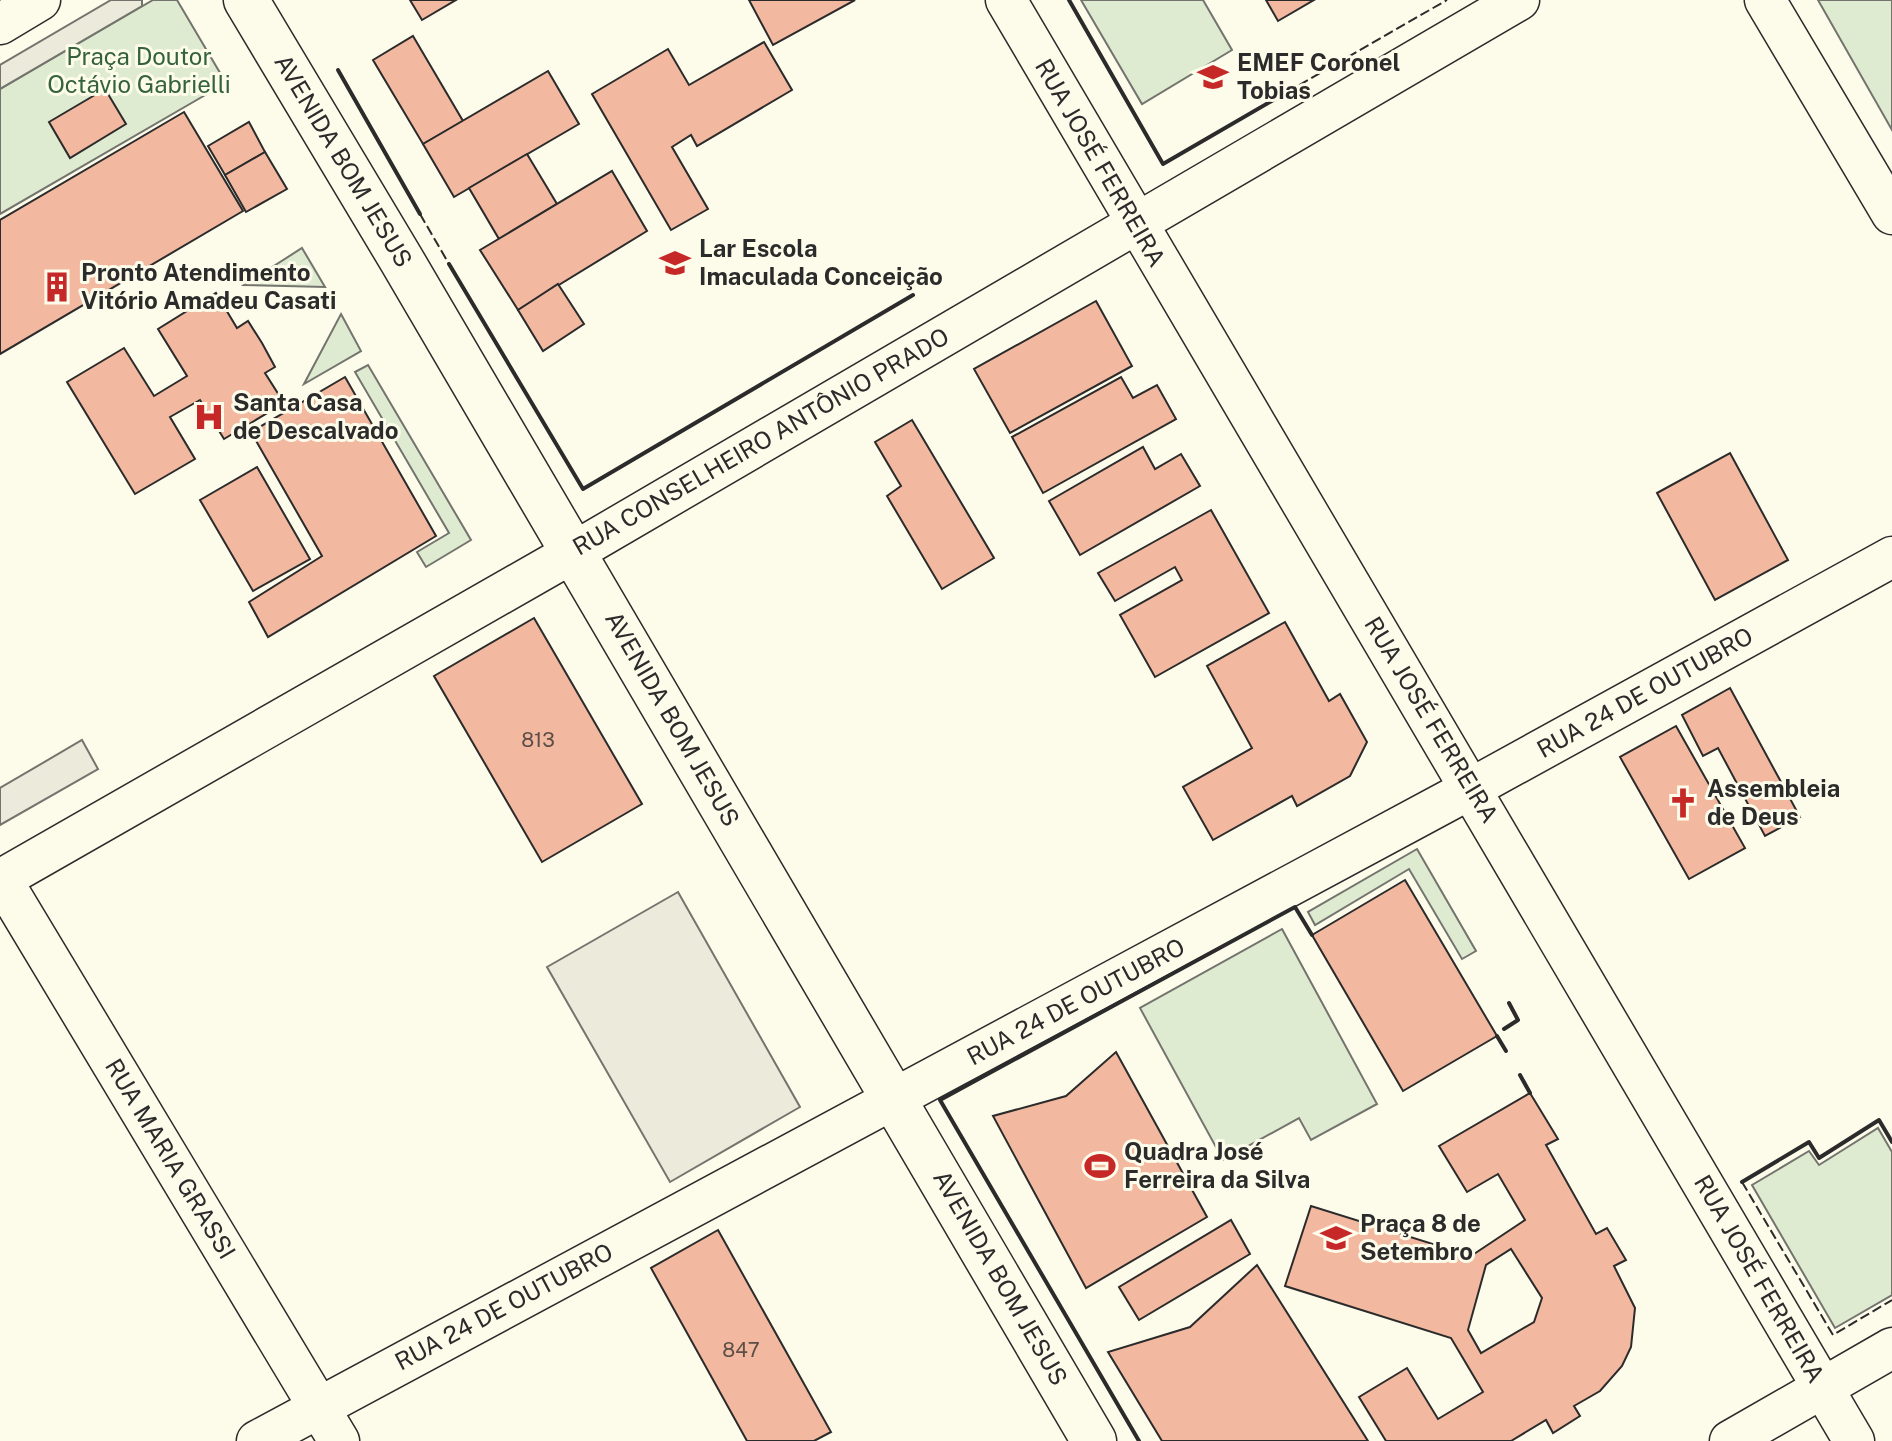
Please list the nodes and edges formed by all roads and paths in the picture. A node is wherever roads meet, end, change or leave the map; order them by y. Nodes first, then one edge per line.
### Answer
1 (40, 0) edge
2 (246, 0) edge
3 (1006, 0) edge
4 (1519, 0) edge
5 (1765, 0) edge
6 (0, 24) edge
7 (1892, 214) edge
8 (1134, 222) junction
9 (574, 552) junction
10 (1892, 557) edge
11 (1472, 788) junction
12 (0, 878) edge
13 (896, 1099) junction
14 (1892, 1348) edge
15 (1823, 1388) junction
16 (319, 1407) junction
17 (257, 1441) edge
18 (339, 1441) edge
19 (1094, 1441) edge
20 (1730, 1441) edge
21 (1854, 1441) edge

1 - 6 street
2 - 9 street, AVENIDA BOM JESUS
3 - 8 street, RUA JOSÉ FERREIRA
4 - 8 street, RUA CONSELHEIRO ANTÔNIO PRADO
5 - 7 street
8 - 9 street, RUA CONSELHEIRO ANTÔNIO PRADO
8 - 11 street, RUA JOSÉ FERREIRA
9 - 12 street, RUA CONSELHEIRO ANTÔNIO PRADO
9 - 13 street, AVENIDA BOM JESUS
10 - 11 street, RUA 24 DE OUTUBRO
11 - 13 street, RUA 24 DE OUTUBRO
11 - 15 street, RUA JOSÉ FERREIRA
12 - 16 street, RUA MARIA GRASSI
13 - 16 street, RUA 24 DE OUTUBRO
13 - 19 street, AVENIDA BOM JESUS
14 - 15 street
15 - 20 street
15 - 21 street, RUA JOSÉ FERREIRA
16 - 17 street, RUA 24 DE OUTUBRO
16 - 18 street, RUA MARIA GRASSI

